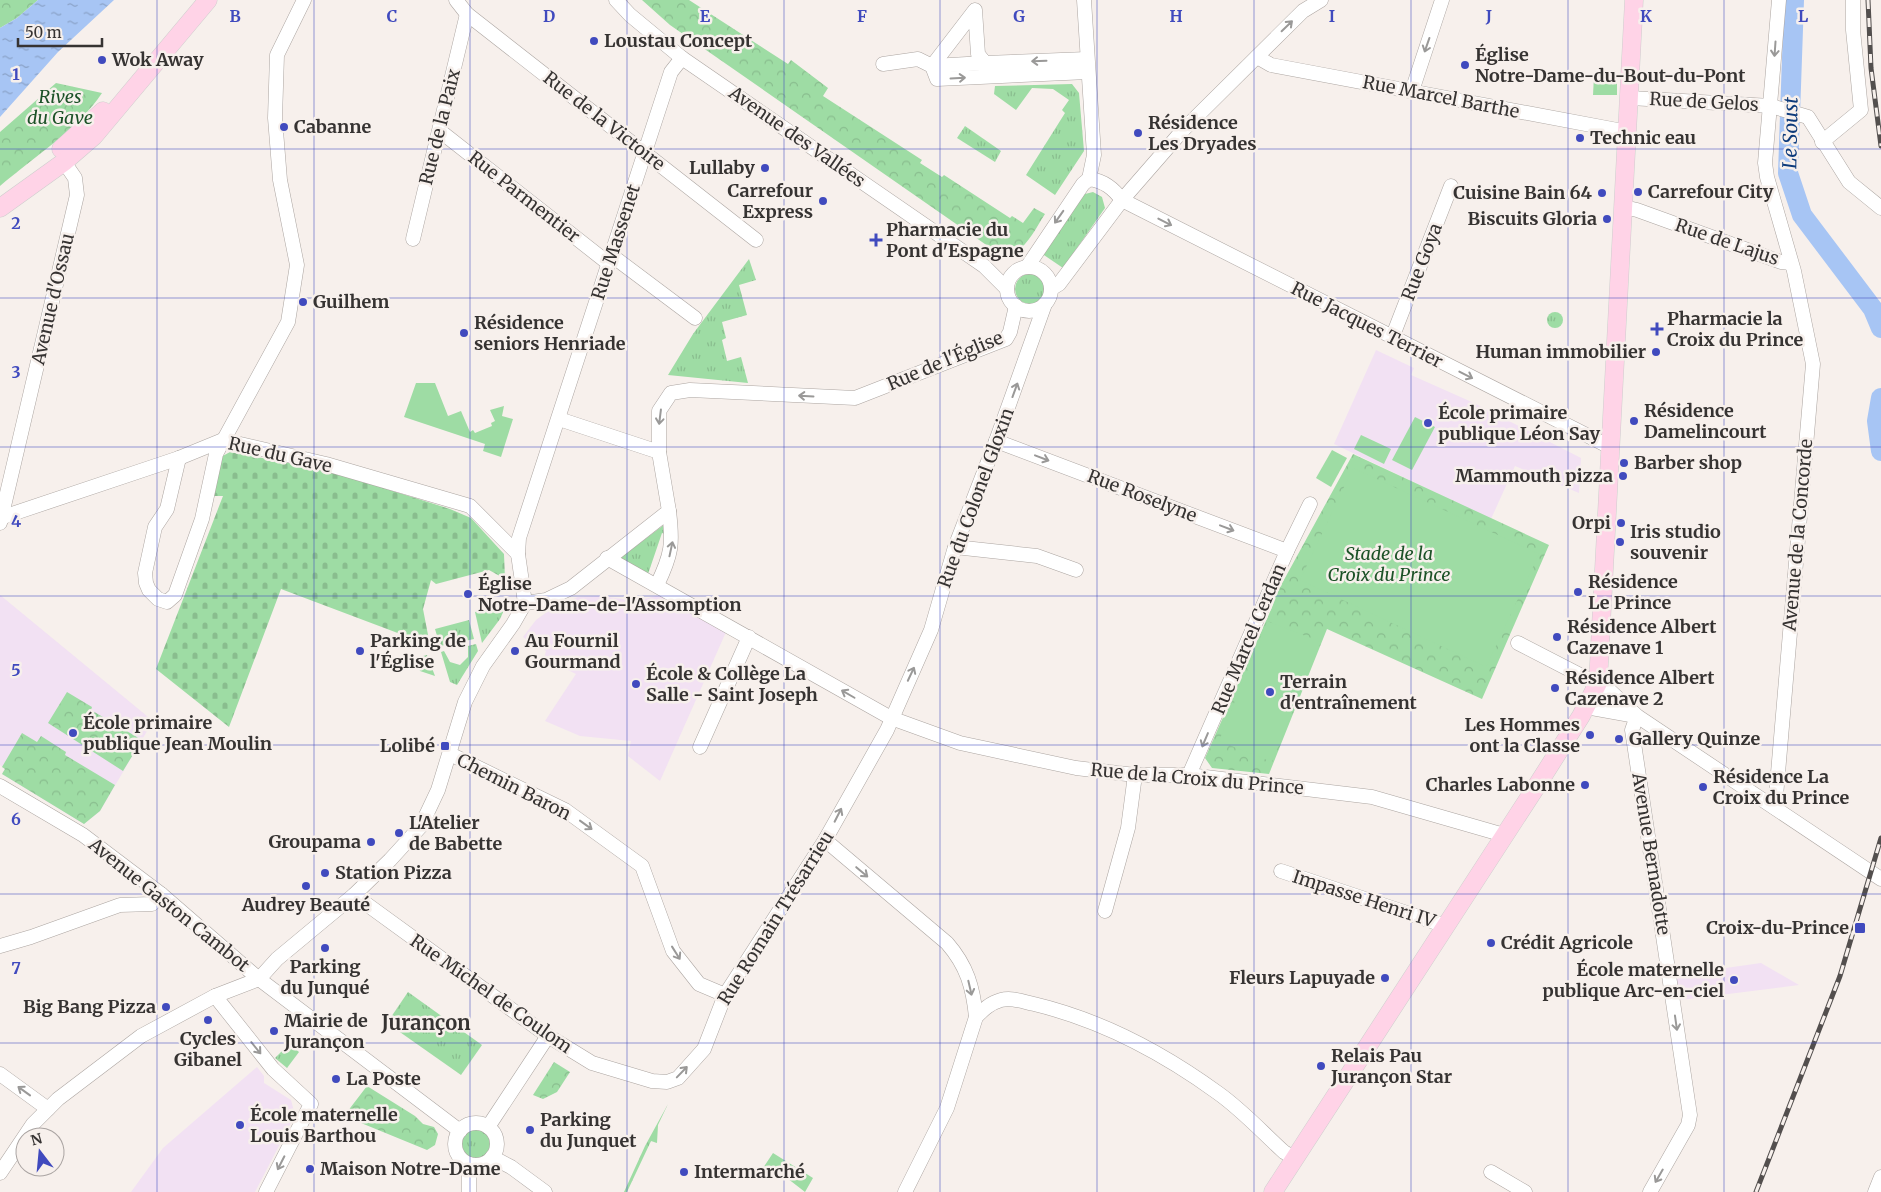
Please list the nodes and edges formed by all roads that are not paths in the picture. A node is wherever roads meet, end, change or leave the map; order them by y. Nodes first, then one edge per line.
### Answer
1 (208, 0) edge
2 (304, 0) edge
3 (456, 0) edge
4 (616, 0) edge
5 (1084, 0) edge
6 (1321, 0) edge
7 (1442, 0) edge
8 (1634, 0) edge
9 (1779, 0) edge
10 (1853, 0) edge
11 (974, 5) edge
12 (467, 14) junction
13 (1257, 57) junction
14 (682, 58) junction
15 (985, 63) junction
16 (883, 64) dead end
17 (1088, 65) junction
18 (932, 66) junction
19 (1412, 91) junction
20 (130, 92) junction
21 (1630, 98) junction
22 (1775, 107) junction
23 (440, 131) junction
24 (1628, 132) junction
25 (69, 141) junction
26 (1822, 142) junction
27 (645, 154) junction
28 (64, 162) junction
29 (1094, 180) junction
30 (1451, 186) dead end
31 (1122, 200) junction
32 (0, 202) edge
33 (1624, 207) junction
34 (0, 208) edge
35 (1881, 208) edge
36 (413, 239) dead end
37 (756, 240) dead end
38 (610, 259) junction
39 (1791, 263) junction
40 (984, 266) junction
41 (1027, 267) junction
42 (1013, 274) junction
43 (1051, 289) junction
44 (1007, 290) junction
45 (1045, 304) junction
46 (1016, 306) junction
47 (695, 318) dead end
48 (1392, 338) junction
49 (559, 419) junction
50 (223, 440) junction
51 (996, 441) junction
52 (1612, 448) junction
53 (659, 452) junction
54 (179, 458) junction
55 (1310, 504) dead end
56 (669, 511) junction
57 (1, 520) edge
58 (955, 547) junction
59 (1287, 551) junction
60 (518, 554) junction
61 (607, 558) junction
62 (1076, 570) dead end
63 (658, 585) junction
64 (526, 602) junction
65 (749, 637) junction
66 (1518, 643) dead end
67 (1598, 684) junction
68 (1586, 707) junction
69 (1637, 716) junction
70 (891, 718) junction
71 (700, 747) dead end
72 (450, 754) junction
73 (1135, 774) junction
74 (1189, 775) junction
75 (0, 786) edge
76 (1775, 808) junction
77 (1504, 835) junction
78 (825, 840) junction
79 (1281, 872) dead end
80 (1881, 879) edge
81 (161, 894) junction
82 (354, 895) junction
83 (1105, 912) dead end
84 (1446, 926) junction
85 (0, 946) edge
86 (259, 979) junction
87 (724, 995) junction
88 (215, 996) junction
89 (976, 1017) junction
90 (548, 1036) junction
91 (0, 1074) edge
92 (638, 1077) joint
93 (48, 1109) junction
94 (488, 1127) junction
95 (460, 1131) junction
96 (492, 1157) junction
97 (1294, 1158) junction
98 (469, 1164) junction
99 (1491, 1172) dead end
100 (0, 1173) edge
101 (1881, 1177) edge
102 (266, 1192) edge
103 (469, 1192) edge
104 (545, 1192) edge
105 (905, 1192) edge
106 (1273, 1192) edge
107 (1525, 1192) edge
108 (1650, 1192) edge
109 (1875, 1192) edge

1 - 20 main road
2 - 50 street
3 - 12 street, Rue de la Victoire
4 - 14 street, Avenue des Vallées
5 - 17 street
13 -> 6 street
7 -> 19 street
8 - 21 main road
9 -> 22 street, Rue de Lajus
10 - 26 street
11 - 15 street
11 - 18 street
12 - 23 street, Rue de la Paix
12 - 27 street, Rue de la Victoire
13 - 19 street, Rue Marcel Barthe
13 - 31 street
14 - 27 street, Rue Massenet
14 - 40 street, Avenue des Vallées
17 -> 15 street
15 - 18 street
16 - 18 street
18 -> 17 street
17 - 29 street
19 - 24 street, Rue Marcel Barthe
20 - 25 main road
20 - 28 main road
21 - 22 street, Rue de Gelos
21 - 24 main road
22 - 26 street, Rue de Gelos
22 - 39 street, Rue de Lajus
23 - 36 street, Rue de la Paix
23 - 38 street, Rue Parmentier
24 - 33 main road
25 - 28 street
25 - 32 main road
26 - 35 street
27 - 37 street, Rue de la Victoire
27 - 38 street, Rue Massenet
28 - 34 main road
28 - 57 street, Avenue d'Ossau
29 - 31 street
29 -> 41 street
30 - 48 street, Rue Goya
31 - 43 street
31 -> 48 street, Rue Jacques Terrier
33 - 39 street, Rue de Lajus
33 - 52 main road
38 - 47 street, Rue Parmentier
38 - 49 street, Rue Massenet
39 - 76 street, Avenue de la Concorde
40 - 42 street, Avenue des Vallées
40 - 44 street, Avenue des Vallées
41 - 42 street
41 - 43 street
42 - 44 street
43 - 45 street
44 - 46 street
45 - 46 street
51 -> 45 street, Rue du Colonel Gloxin
46 -> 53 street, Rue de l'Église
48 -> 52 street, Rue Jacques Terrier
49 - 53 street
49 - 60 street, Rue Massenet
50 - 54 street, Rue du Gave
50 - 54 street
50 - 60 street, Rue du Gave
51 - 58 street, Rue du Colonel Gloxin
51 -> 59 street, Rue Roselyne
52 - 67 main road
53 - 56 street
54 - 57 street, Rue du Gave
55 - 59 street, Rue Marcel Cerdan
56 - 61 street
63 -> 56 street
58 - 62 street
70 -> 58 street, Rue du Colonel Gloxin
59 -> 74 street, Rue Marcel Cerdan
60 - 64 street, Rue Massenet
61 - 63 street, Rue de la Croix du Prince
61 - 64 street
63 - 65 street, Rue de la Croix du Prince
64 - 72 street
70 -> 65 street, Rue de la Croix du Prince
65 - 71 street
66 - 67 street
67 - 68 main road
67 - 69 street
68 - 69 street
68 - 77 main road
69 - 76 street
69 -> 108 street, Avenue Bernadotte
70 - 73 street, Rue de la Croix du Prince
78 -> 70 street, Rue Romain Trésarrieu
72 - 82 street
72 -> 87 street, Chemin Baron
73 - 74 street, Rue de la Croix du Prince
73 - 83 street
74 - 77 street, Rue de la Croix du Prince
75 - 81 street, Avenue Gaston Cambot
76 - 80 street
77 - 84 main road
78 - 87 street, Rue Romain Trésarrieu
78 -> 89 street
79 - 84 street, Impasse Henri IV
81 - 85 street
81 - 86 street, Avenue Gaston Cambot
82 - 86 street
82 - 90 street, Rue Michel de Coulom
84 - 97 main road
86 - 88 street
86 - 95 street, Avenue Gaston Cambot
92 -> 87 street, Rue Romain Trésarrieu
88 - 93 street
88 -> 102 street
89 - 97 street
89 - 105 street
90 - 92 street, Rue Michel de Coulom
90 - 94 street
93 -> 91 street
93 - 100 street
94 - 95 street
94 - 96 street
95 - 98 street
96 - 98 street
96 - 104 street
97 - 106 main road
98 - 103 street
99 - 107 street
101 - 109 street

